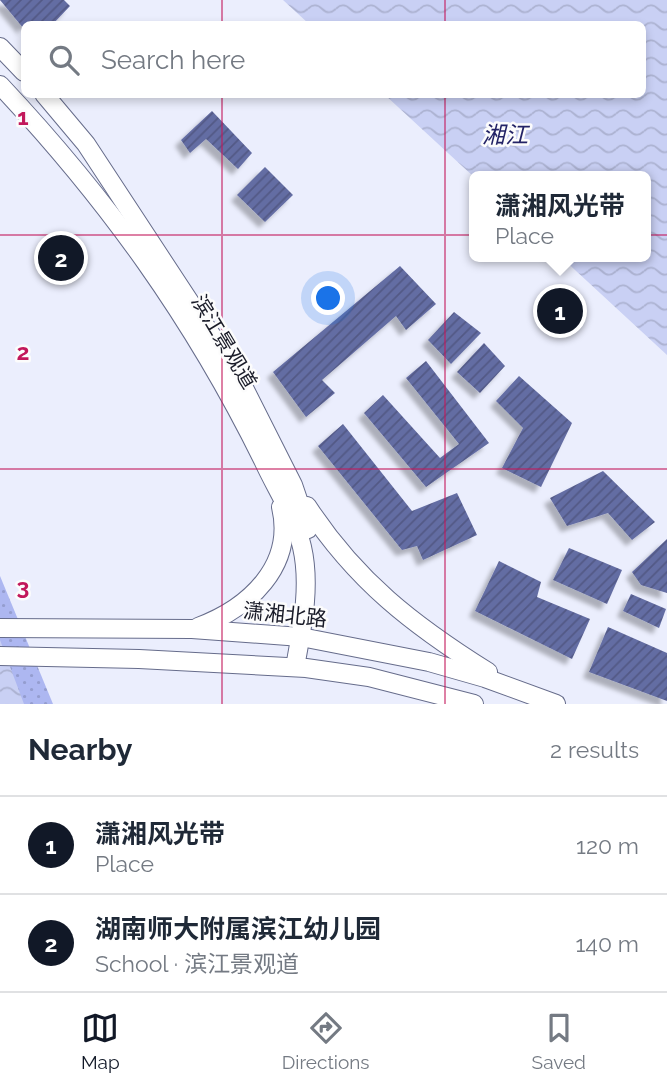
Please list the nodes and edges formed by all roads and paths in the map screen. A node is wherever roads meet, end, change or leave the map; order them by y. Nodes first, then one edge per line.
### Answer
1 (0, 47) edge
2 (21, 69) edge
3 (0, 85) edge
4 (47, 98) edge
5 (285, 488) junction
6 (0, 628) edge
7 (192, 629) junction
8 (306, 638) junction
9 (0, 656) edge
10 (301, 667) junction
11 (531, 695) junction
12 (474, 704) edge
13 (556, 704) edge

1 - 2 main road
3 - 5 main road, 滨江景观道
4 - 5 main road, 滨江景观道
5 - 7 main road
5 - 8 main road, 滨江景观道
5 - 11 main road
6 - 7 main road, 潇湘北路
7 - 8 main road, 潇湘北路
8 - 10 main road, 滨江景观道
8 - 11 main road, 潇湘北路
9 - 10 main road
10 - 12 main road
11 - 13 main road, 潇湘北路

